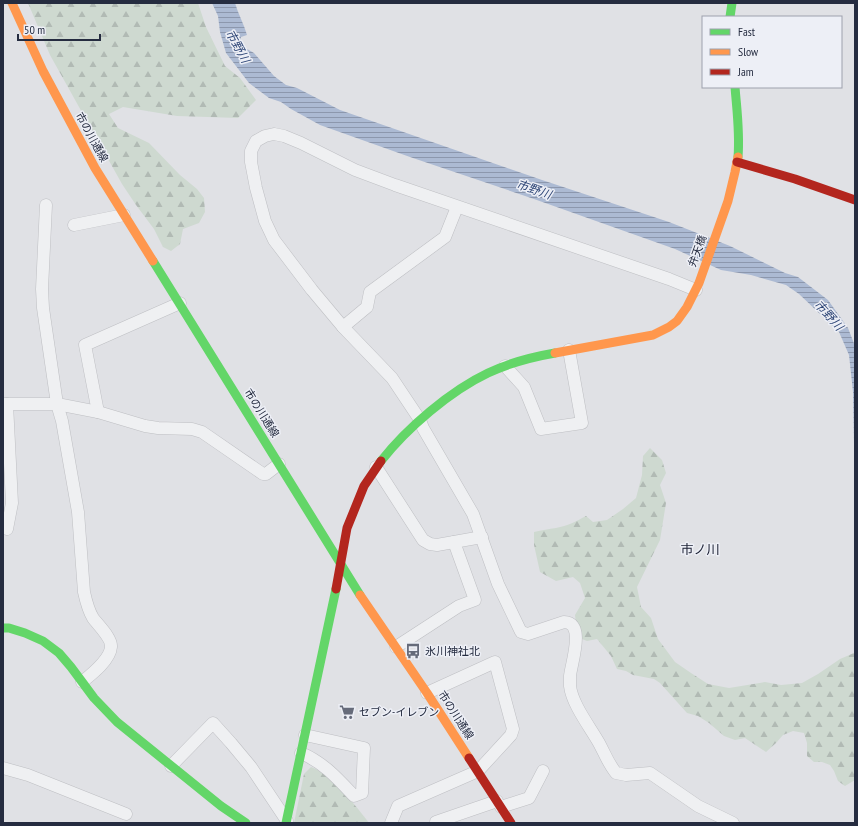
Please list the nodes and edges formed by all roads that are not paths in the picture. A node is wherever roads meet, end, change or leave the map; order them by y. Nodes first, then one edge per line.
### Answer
1 (12, 3) edge
2 (732, 3) edge
3 (730, 16) edge
4 (735, 88) edge
5 (737, 162) junction
6 (855, 200) edge
7 (46, 205) dead end
8 (457, 207) junction
9 (124, 215) junction
10 (74, 225) dead end
11 (696, 290) junction
12 (180, 303) junction
13 (343, 327) junction
14 (569, 350) junction
15 (505, 366) junction
16 (5, 404) edge
17 (57, 404) junction
18 (98, 412) junction
19 (420, 420) junction
20 (279, 464) junction
21 (376, 467) junction
22 (3, 528) edge
23 (482, 537) junction
24 (454, 542) junction
25 (341, 564) junction
26 (3, 628) edge
27 (396, 647) junction
28 (82, 682) junction
29 (427, 693) junction
30 (305, 735) junction
31 (301, 753) junction
32 (171, 766) junction
33 (3, 768) edge
34 (478, 771) junction
35 (543, 771) dead end
36 (499, 804) junction
37 (126, 814) dead end
38 (287, 822) edge
39 (246, 823) edge
40 (391, 823) edge
41 (436, 823) edge
42 (511, 823) edge
43 (733, 823) edge

1 - 9 street, 市の川通線
2 - 3 street
4 - 5 street, 弁天橋
5 - 6 street
5 - 11 street, 弁天橋
7 - 17 street
8 - 11 street
8 - 13 street
8 - 13 street
9 - 10 street
9 - 12 street, 市の川通線
11 - 14 street, 弁天橋
12 - 18 street
12 - 20 street, 市の川通線
13 - 19 street
14 - 15 street, 弁天橋
14 - 15 street
15 - 19 street, 弁天橋
16 - 17 street
16 - 22 street
17 - 18 street
17 - 28 street
18 - 20 street
19 - 21 street, 弁天橋
19 - 23 street
20 - 25 street, 市の川通線
21 - 24 street
21 - 25 street, 弁天橋
23 - 24 street
23 - 43 street
24 - 27 street
25 - 27 street, 市の川通線
25 - 30 street, 弁天橋
26 - 28 street
27 - 29 street, 市の川通線
28 - 32 street
29 - 34 street, 市の川通線
29 - 34 street
30 - 31 street, 弁天橋
30 - 31 street
31 - 38 street, 弁天橋
32 - 38 street
32 - 39 street
33 - 37 street
34 - 36 street, 市の川通線
34 - 40 street
35 - 36 street
36 - 41 street
36 - 42 street, 市の川通線

